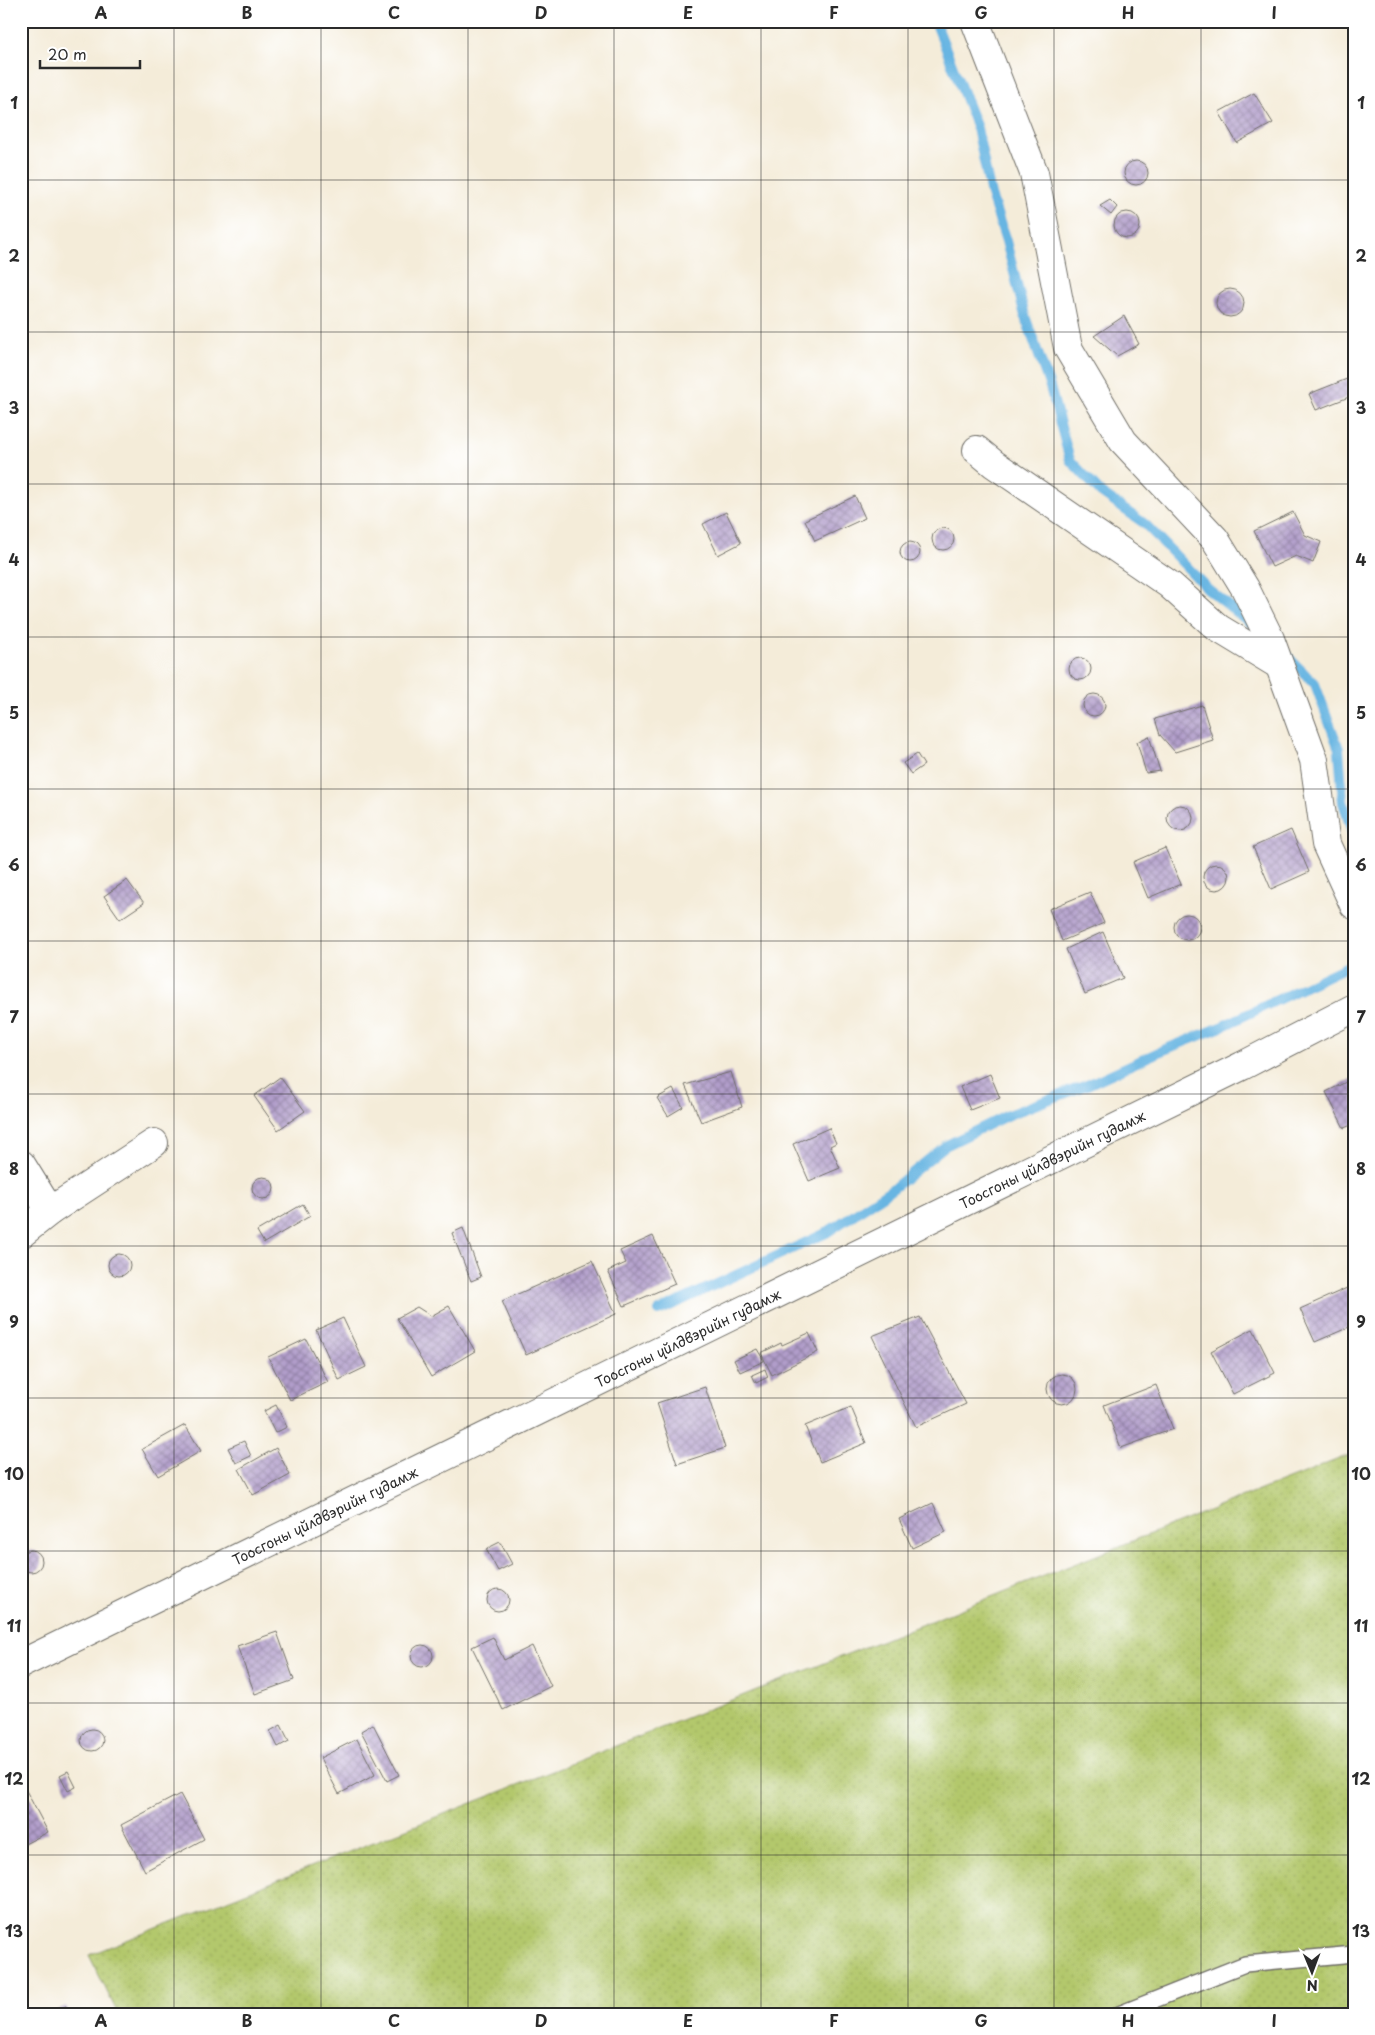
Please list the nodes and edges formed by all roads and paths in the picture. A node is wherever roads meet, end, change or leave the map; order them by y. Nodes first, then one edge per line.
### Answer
1 (975, 21) edge
2 (977, 450) dead end
3 (1279, 665) junction
4 (1354, 905) edge
5 (1354, 1008) edge
6 (154, 1143) dead end
7 (21, 1164) edge
8 (50, 1211) junction
9 (21, 1234) edge
10 (21, 1664) edge
11 (1354, 1954) edge
12 (1121, 2013) edge

1 - 3 street
2 - 3 street
3 - 4 street
5 - 10 street, Тоосгоны үйлдвэрийн гудамж
6 - 8 street
7 - 8 street
8 - 9 street
11 - 12 lane

